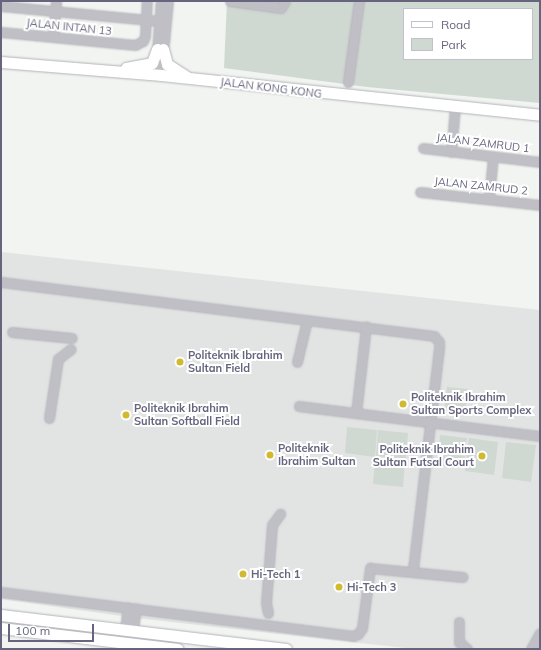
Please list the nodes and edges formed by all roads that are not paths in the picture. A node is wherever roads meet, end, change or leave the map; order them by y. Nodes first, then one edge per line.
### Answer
1 (56, 1) edge
2 (147, 1) edge
3 (161, 1) edge
4 (168, 1) edge
5 (230, 1) edge
6 (285, 1) edge
7 (359, 1) edge
8 (1, 6) edge
9 (55, 12) junction
10 (146, 20) junction
11 (159, 21) junction
12 (1, 32) edge
13 (53, 37) junction
14 (160, 49) junction
15 (1, 62) edge
16 (107, 71) junction
17 (158, 75) junction
18 (189, 78) junction
19 (348, 82) dead end
20 (455, 107) junction
21 (540, 115) edge
22 (423, 148) dead end
23 (451, 152) junction
24 (493, 156) junction
25 (540, 162) edge
26 (420, 192) dead end
27 (489, 199) junction
28 (540, 205) edge
29 (1, 282) edge
30 (306, 320) junction
31 (366, 327) junction
32 (12, 332) dead end
33 (72, 338) dead end
34 (70, 349) dead end
35 (296, 362) dead end
36 (299, 406) dead end
37 (356, 413) junction
38 (49, 418) dead end
39 (430, 423) junction
40 (540, 436) edge
41 (280, 514) dead end
42 (413, 571) junction
43 (463, 577) dead end
44 (1, 592) edge
45 (132, 608) junction
46 (268, 613) dead end
47 (1, 615) edge
48 (459, 622) dead end
49 (1, 628) edge
50 (129, 630) junction
51 (540, 633) edge
52 (176, 636) junction
53 (174, 649) edge
54 (178, 649) edge
55 (286, 649) edge
56 (466, 649) edge
57 (531, 649) edge

1 - 9 street
2 - 10 street
3 - 11 street
4 - 14 street
5 - 6 street
7 - 19 street
8 - 9 street
9 - 10 street
9 - 13 street
10 - 11 street
10 - 13 street, JALAN INTAN 13
11 - 14 street
12 - 13 street, JALAN INTAN 13
14 - 16 main road
14 - 17 street
14 - 18 main road
15 - 16 main road, JALAN KONG KONG
16 - 17 main road, JALAN KONG KONG
17 - 18 main road, JALAN KONG KONG
18 - 20 main road, JALAN KONG KONG
20 - 21 main road, JALAN KONG KONG
20 - 23 street
22 - 23 street, JALAN ZAMRUD 1
23 - 24 street, JALAN ZAMRUD 1
24 - 25 street, JALAN ZAMRUD 1
24 - 27 street
26 - 27 street, JALAN ZAMRUD 2
27 - 28 street, JALAN ZAMRUD 2
29 - 30 street
30 - 31 street
30 - 35 street
31 - 37 street
31 - 39 street
32 - 33 street
34 - 38 street
36 - 37 street
37 - 39 street
39 - 40 street
39 - 42 street
41 - 46 street
42 - 43 street
42 - 45 street
44 - 45 street
45 - 50 street
47 - 50 main road
48 - 56 street
49 - 53 main road
50 - 52 main road
51 - 57 street
52 - 53 street
52 - 55 main road
53 - 54 main road

